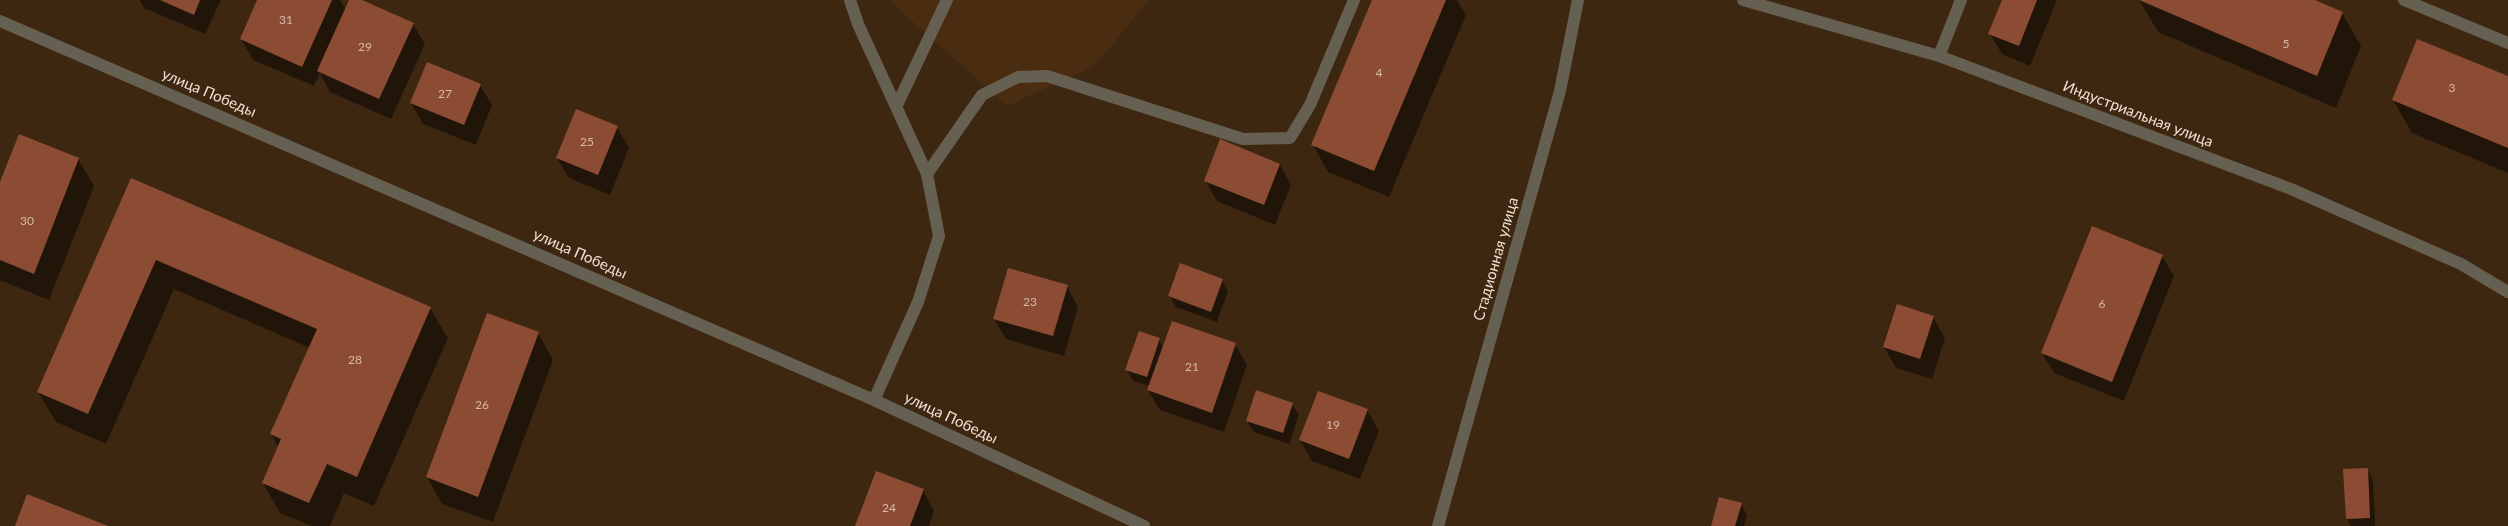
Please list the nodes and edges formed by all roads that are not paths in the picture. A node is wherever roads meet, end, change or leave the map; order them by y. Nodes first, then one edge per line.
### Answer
1 (850, 0) edge
2 (947, 0) edge
3 (1354, 0) edge
4 (1578, 0) edge
5 (1743, 0) edge
6 (1961, 0) edge
7 (2404, 0) edge
8 (0, 21) edge
9 (2508, 43) edge
10 (1939, 56) junction
11 (897, 105) junction
12 (927, 174) junction
13 (2508, 292) edge
14 (874, 400) junction
15 (1144, 526) edge
16 (1438, 526) edge

1 - 11 street
2 - 11 street
3 - 12 street
4 - 16 street, Стадионная улица
5 - 10 street, Индустриальная улица
6 - 10 street
7 - 9 street
8 - 14 street, улица Победы
10 - 13 street, Индустриальная улица
11 - 12 street
12 - 14 street
14 - 15 street, улица Победы

